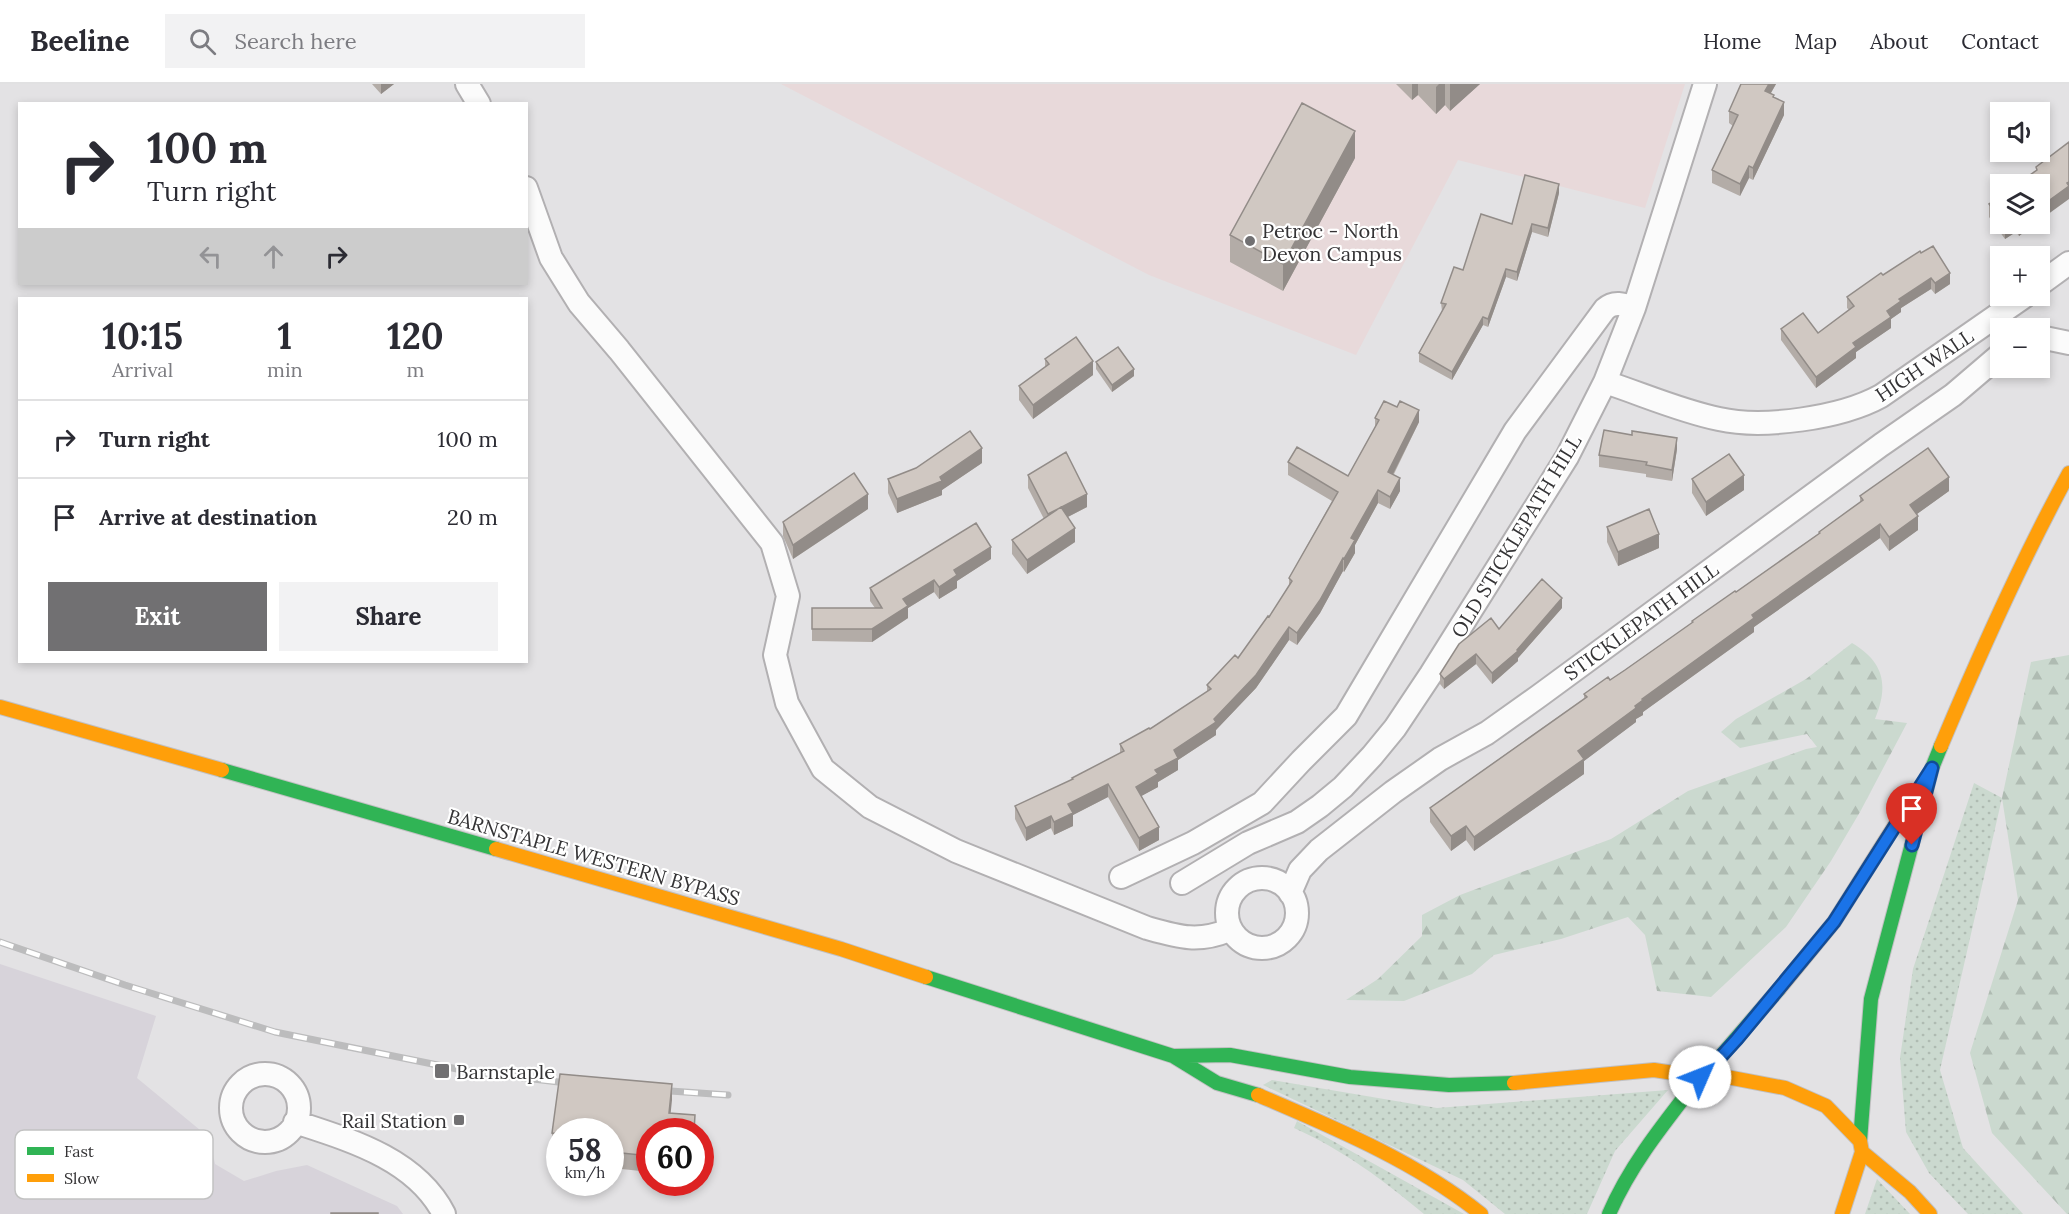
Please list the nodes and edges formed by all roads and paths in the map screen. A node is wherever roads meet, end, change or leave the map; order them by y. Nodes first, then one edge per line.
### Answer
1 (467, 84) edge
2 (1705, 84) edge
3 (478, 102) edge
4 (528, 194) edge
5 (2069, 263) edge
6 (2050, 277) edge
7 (2011, 306) edge
8 (1634, 308) junction
9 (2050, 339) edge
10 (2069, 343) edge
11 (1990, 363) edge
12 (1605, 381) junction
13 (2069, 474) edge
14 (0, 706) edge
15 (1932, 768) junction
16 (1121, 878) dead end
17 (1182, 883) dead end
18 (1290, 893) junction
19 (1229, 930) junction
20 (1173, 1056) junction
21 (1703, 1075) junction
22 (295, 1122) dead end
23 (1861, 1146) junction
24 (444, 1214) edge
25 (1481, 1214) edge
26 (1609, 1214) edge
27 (1842, 1214) edge
28 (1930, 1214) edge

1 - 3 street
2 - 8 street, OLD STICKLEPATH HILL
4 - 19 street
5 - 6 street
7 - 12 street, HIGH WALL
8 - 12 street, OLD STICKLEPATH HILL
8 - 16 street
9 - 10 street
11 - 18 street, STICKLEPATH HILL
12 - 17 street, OLD STICKLEPATH HILL
13 - 15 main road
14 - 20 main road, BARNSTAPLE WESTERN BYPASS
15 - 21 main road
15 - 23 main road
18 - 19 street
18 - 19 street
20 - 21 main road, BARNSTAPLE WESTERN BYPASS
20 - 25 main road, BARNSTAPLE WESTERN BYPASS
21 - 23 main road, BARNSTAPLE WESTERN BYPASS
21 - 26 main road
22 - 24 street
23 - 27 main road
23 - 28 main road

